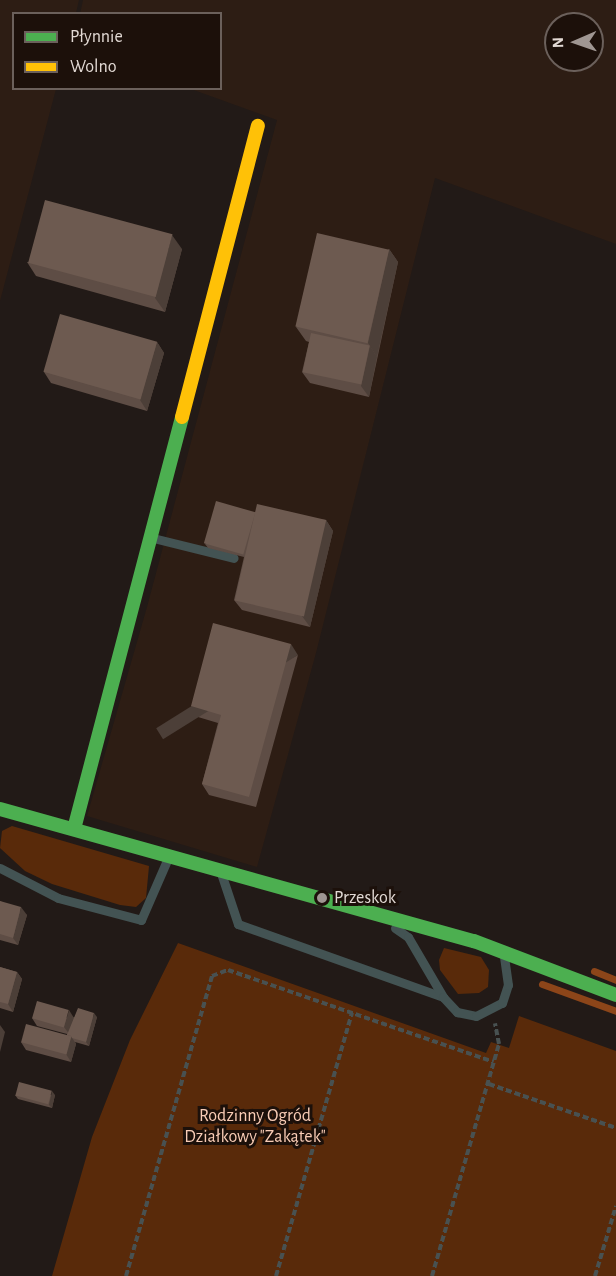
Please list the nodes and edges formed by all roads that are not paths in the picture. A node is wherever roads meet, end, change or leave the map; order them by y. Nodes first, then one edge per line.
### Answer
1 (258, 126) dead end
2 (153, 538) junction
3 (234, 558) edge
4 (0, 809) edge
5 (74, 829) junction
6 (170, 854) junction
7 (0, 868) edge
8 (219, 868) junction
9 (373, 914) junction
10 (503, 954) junction
11 (616, 995) edge
12 (443, 997) junction

1 - 2 street
2 - 3 lane
2 - 5 street
4 - 5 street
5 - 6 street
6 - 7 lane
6 - 8 street
8 - 9 street
8 - 12 lane
9 - 10 street
9 - 12 lane
10 - 11 street
10 - 12 lane

